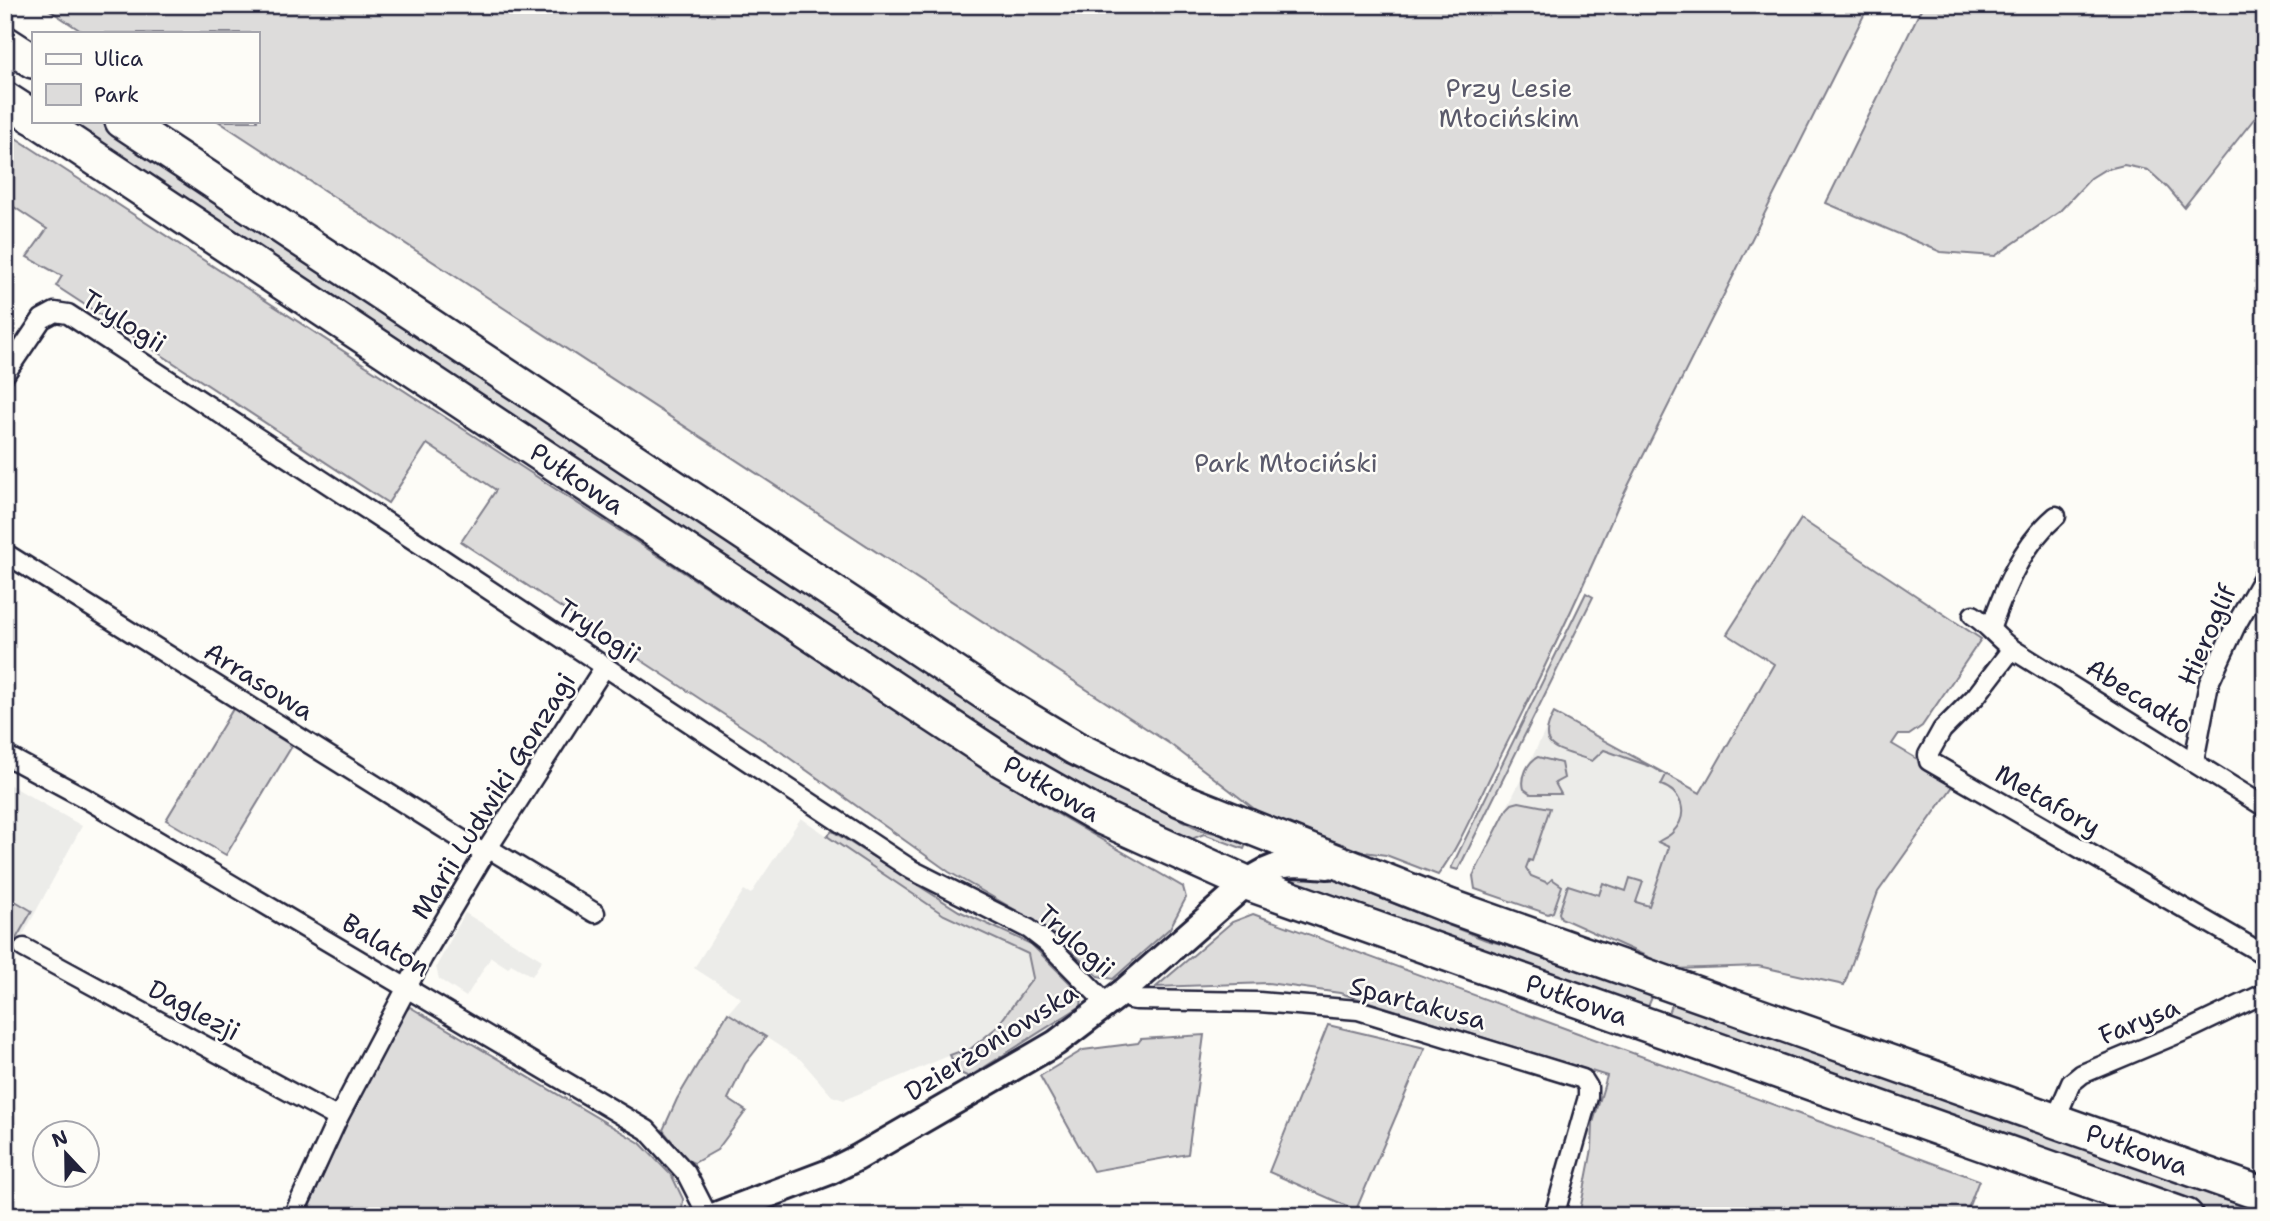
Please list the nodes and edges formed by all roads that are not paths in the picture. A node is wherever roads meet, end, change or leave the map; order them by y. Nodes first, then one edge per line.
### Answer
1 (5, 43) edge
2 (32, 60) edge
3 (5, 99) edge
4 (32, 116) edge
5 (41, 122) edge
6 (124, 122) edge
7 (5, 374) edge
8 (2056, 516) dead end
9 (5, 553) edge
10 (2265, 574) edge
11 (1973, 615) dead end
12 (1992, 623) junction
13 (2012, 649) junction
14 (605, 666) junction
15 (5, 755) edge
16 (2194, 761) junction
17 (2265, 807) edge
18 (486, 851) junction
19 (1353, 869) junction
20 (1247, 883) junction
21 (595, 913) dead end
22 (24, 948) dead end
23 (2265, 955) edge
24 (408, 988) junction
25 (2265, 993) edge
26 (1115, 998) junction
27 (338, 1118) junction
28 (2056, 1120) junction
29 (2265, 1195) edge
30 (293, 1216) edge
31 (710, 1216) edge
32 (1554, 1216) edge
33 (2186, 1216) edge

1 - 2 highway
3 - 4 highway
5 - 20 highway, Pułkowa
6 - 19 highway, Pułkowa
7 - 14 street, Trylogii
8 - 12 street
9 - 18 street, Arrasowa
10 - 16 street, Hieroglif
11 - 12 street, Abecadło
12 - 13 street, Abecadło
13 - 16 street, Abecadło
13 - 23 street, Metafory
14 - 18 street, Marii Ludwiki Gonzagi
14 - 26 street, Trylogii
15 - 24 street, Balaton
16 - 17 street, Abecadło
18 - 21 street, Arrasowa
18 - 24 street, Marii Ludwiki Gonzagi
19 - 20 street, Dzierżoniowska
19 - 28 highway, Pułkowa
20 - 26 street, Dzierżoniowska
20 - 33 highway, Pułkowa
22 - 27 street, Daglezji
24 - 27 street, Marii Ludwiki Gonzagi
24 - 31 street, Balaton
25 - 28 street, Farysa
26 - 31 street, Dzierżoniowska
26 - 32 street, Spartakusa
27 - 30 street, Marii Ludwiki Gonzagi
28 - 29 highway, Pułkowa

